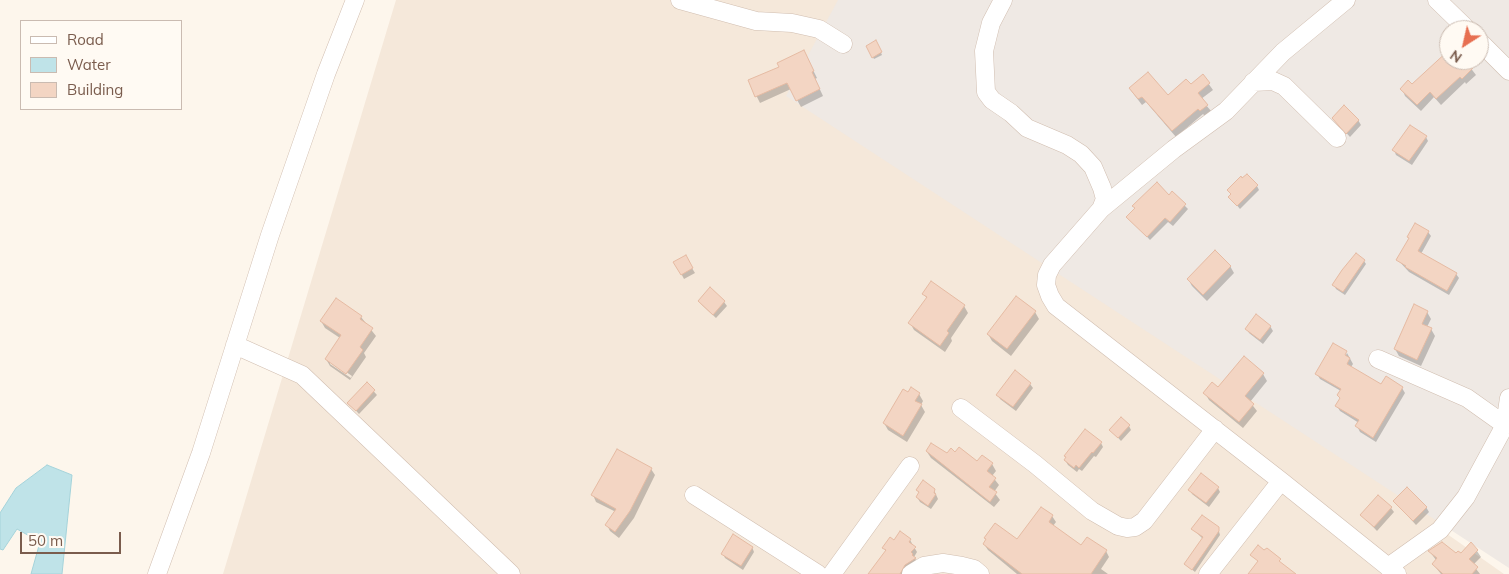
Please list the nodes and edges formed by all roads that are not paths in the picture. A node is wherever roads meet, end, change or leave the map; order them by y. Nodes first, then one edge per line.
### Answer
1 (355, 0) edge
2 (680, 0) edge
3 (1003, 0) edge
4 (1346, 0) edge
5 (1437, 0) edge
6 (1458, 20) edge
7 (843, 44) dead end
8 (1489, 51) edge
9 (1509, 71) edge
10 (1253, 82) junction
11 (1337, 138) dead end
12 (1101, 209) junction
13 (236, 345) junction
14 (1378, 359) dead end
15 (1509, 398) edge
16 (960, 408) dead end
17 (1505, 425) junction
18 (1215, 429) junction
19 (910, 466) dead end
20 (1281, 481) junction
21 (694, 495) dead end
22 (1393, 571) edge
23 (975, 572) edge
24 (158, 574) edge
25 (511, 574) edge
26 (818, 574) edge
27 (832, 574) edge
28 (911, 574) edge
29 (1208, 574) edge

1 - 13 street
2 - 7 street
3 - 12 street
4 - 10 street
5 - 6 street
8 - 9 street
10 - 11 street
10 - 12 street
12 - 18 street
13 - 24 street
13 - 25 street
14 - 17 street
15 - 17 street
16 - 18 street
17 - 22 street
18 - 20 street
19 - 27 street
20 - 22 street
20 - 29 street
21 - 26 street
23 - 28 street

